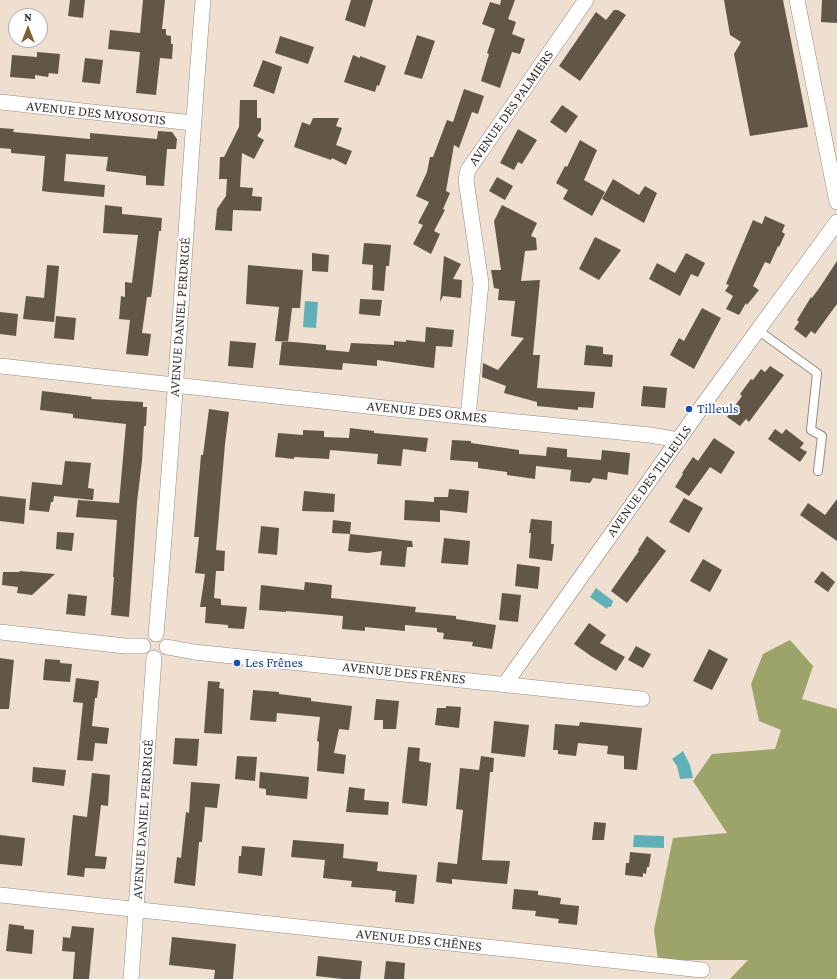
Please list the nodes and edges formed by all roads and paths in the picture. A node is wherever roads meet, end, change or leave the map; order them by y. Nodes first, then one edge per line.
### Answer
1 (203, 0) edge
2 (586, 0) edge
3 (797, 0) edge
4 (0, 102) edge
5 (193, 123) junction
6 (837, 202) edge
7 (837, 222) edge
8 (759, 331) junction
9 (0, 366) edge
10 (176, 384) junction
11 (468, 417) junction
12 (679, 440) junction
13 (818, 471) dead end
14 (0, 632) edge
15 (156, 634) junction
16 (143, 646) junction
17 (167, 647) junction
18 (154, 658) junction
19 (505, 684) junction
20 (642, 699) dead end
21 (0, 895) edge
22 (136, 909) junction
23 (702, 970) dead end
24 (131, 979) edge

1 - 5 street, AVENUE DANIEL PERDRIGÉ
2 - 11 street, AVENUE DES PALMIERS
3 - 6 street
4 - 5 street, AVENUE DES MYOSOTIS
5 - 10 street, AVENUE DANIEL PERDRIGÉ
7 - 8 street, AVENUE DES TILLEULS
8 - 12 street, AVENUE DES TILLEULS
8 - 13 lane
9 - 10 street, AVENUE DES ORMES
10 - 11 street, AVENUE DES ORMES
10 - 15 street, AVENUE DANIEL PERDRIGÉ
11 - 12 street, AVENUE DES ORMES
12 - 19 street, AVENUE DES TILLEULS
14 - 16 street
15 - 16 street
15 - 17 street
16 - 18 street
17 - 18 street
17 - 19 street, AVENUE DES FRÊNES
18 - 22 street, AVENUE DANIEL PERDRIGÉ
19 - 20 street, AVENUE DES FRÊNES
21 - 22 street, AVENUE DES CHÊNES
22 - 23 street, AVENUE DES CHÊNES
22 - 24 street, AVENUE DANIEL PERDRIGÉ

